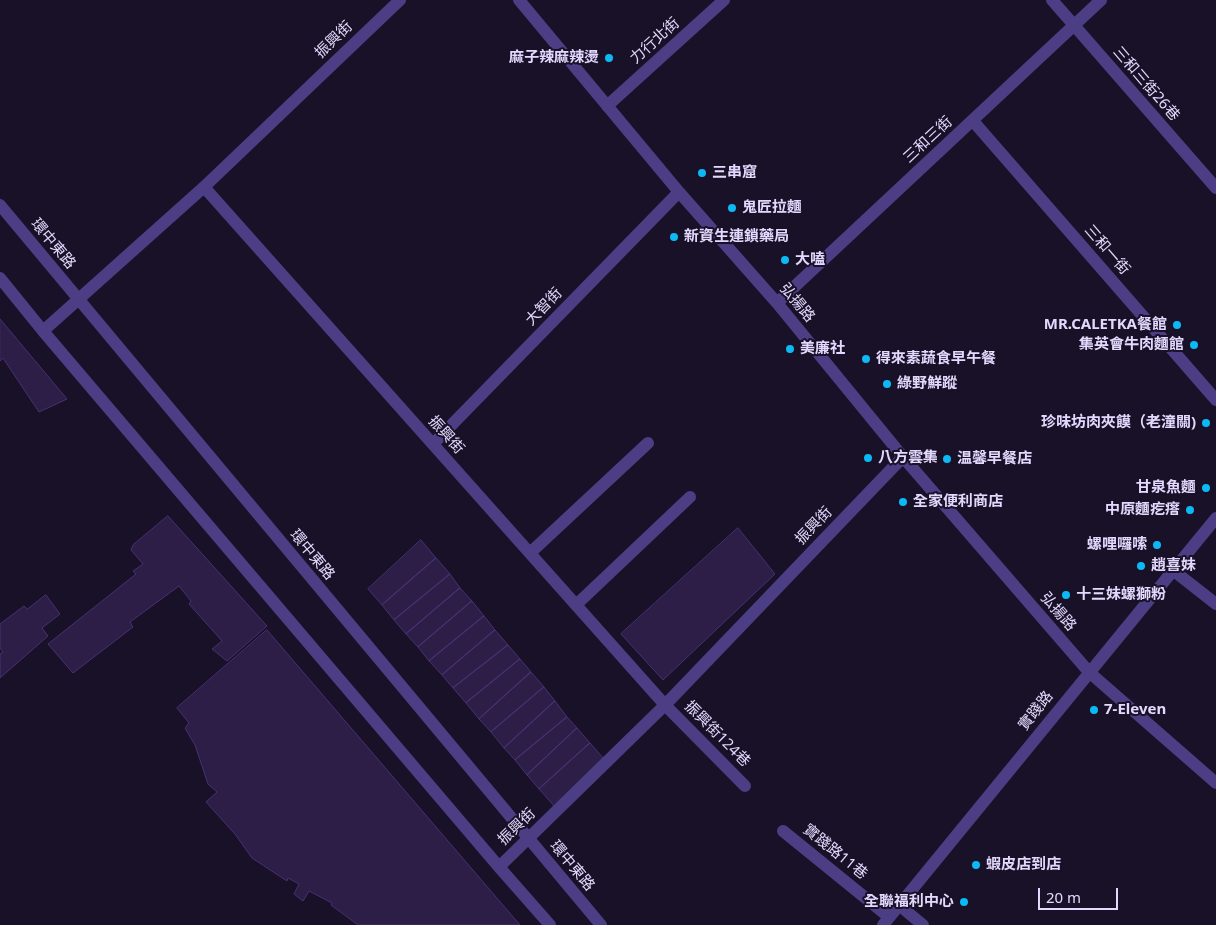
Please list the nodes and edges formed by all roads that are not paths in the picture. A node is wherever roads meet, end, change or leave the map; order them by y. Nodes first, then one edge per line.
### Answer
1 (400, 0) edge
2 (519, 0) edge
3 (724, 0) edge
4 (1052, 0) edge
5 (1101, 0) edge
6 (1073, 26) junction
7 (607, 106) junction
8 (972, 121) junction
9 (204, 187) junction
10 (1216, 188) edge
11 (679, 192) junction
12 (0, 205) edge
13 (0, 278) edge
14 (78, 298) junction
15 (777, 303) junction
16 (43, 331) junction
17 (1216, 400) edge
18 (648, 443) dead end
19 (433, 444) junction
20 (903, 457) junction
21 (690, 497) dead end
22 (1216, 518) edge
23 (530, 553) junction
24 (1174, 571) junction
25 (576, 604) junction
26 (1216, 604) edge
27 (1089, 672) junction
28 (665, 705) junction
29 (1216, 783) edge
30 (746, 786) dead end
31 (783, 831) dead end
32 (528, 839) junction
33 (499, 867) junction
34 (899, 905) junction
35 (886, 921) edge
36 (550, 925) edge
37 (600, 925) edge
38 (924, 925) edge

1 - 9 street, 振興街
2 - 7 street, 弘揚路
3 - 7 street, 力行北街
4 - 6 street, 三和三街26巷
5 - 6 street, 三和三街
6 - 8 street, 三和三街
6 - 10 street, 三和三街26巷
7 - 11 street, 弘揚路
8 - 15 street, 三和三街
8 - 17 street, 三和一街
9 - 14 street, 振興街
9 - 19 street, 振興街
11 - 15 street, 弘揚路
11 - 19 street, 大智街
12 - 14 street, 環中東路
13 - 16 street
14 - 16 street, 振興街
14 - 32 street, 環中東路
15 - 20 street, 弘揚路
16 - 33 street
18 - 23 street
19 - 23 street, 振興街
20 - 27 street, 弘揚路
20 - 28 street, 振興街
21 - 25 street
22 - 24 street, 實踐路
23 - 25 street, 振興街
24 - 26 street
24 - 27 street, 實踐路
25 - 28 street, 振興街
27 - 29 street, 弘揚路
27 - 34 street, 實踐路
28 - 30 street, 振興街124巷
28 - 32 street, 振興街
31 - 35 street, 實踐路11巷
32 - 33 street, 振興街
32 - 37 street, 環中東路
33 - 36 street
34 - 35 street, 實踐路
34 - 38 street

